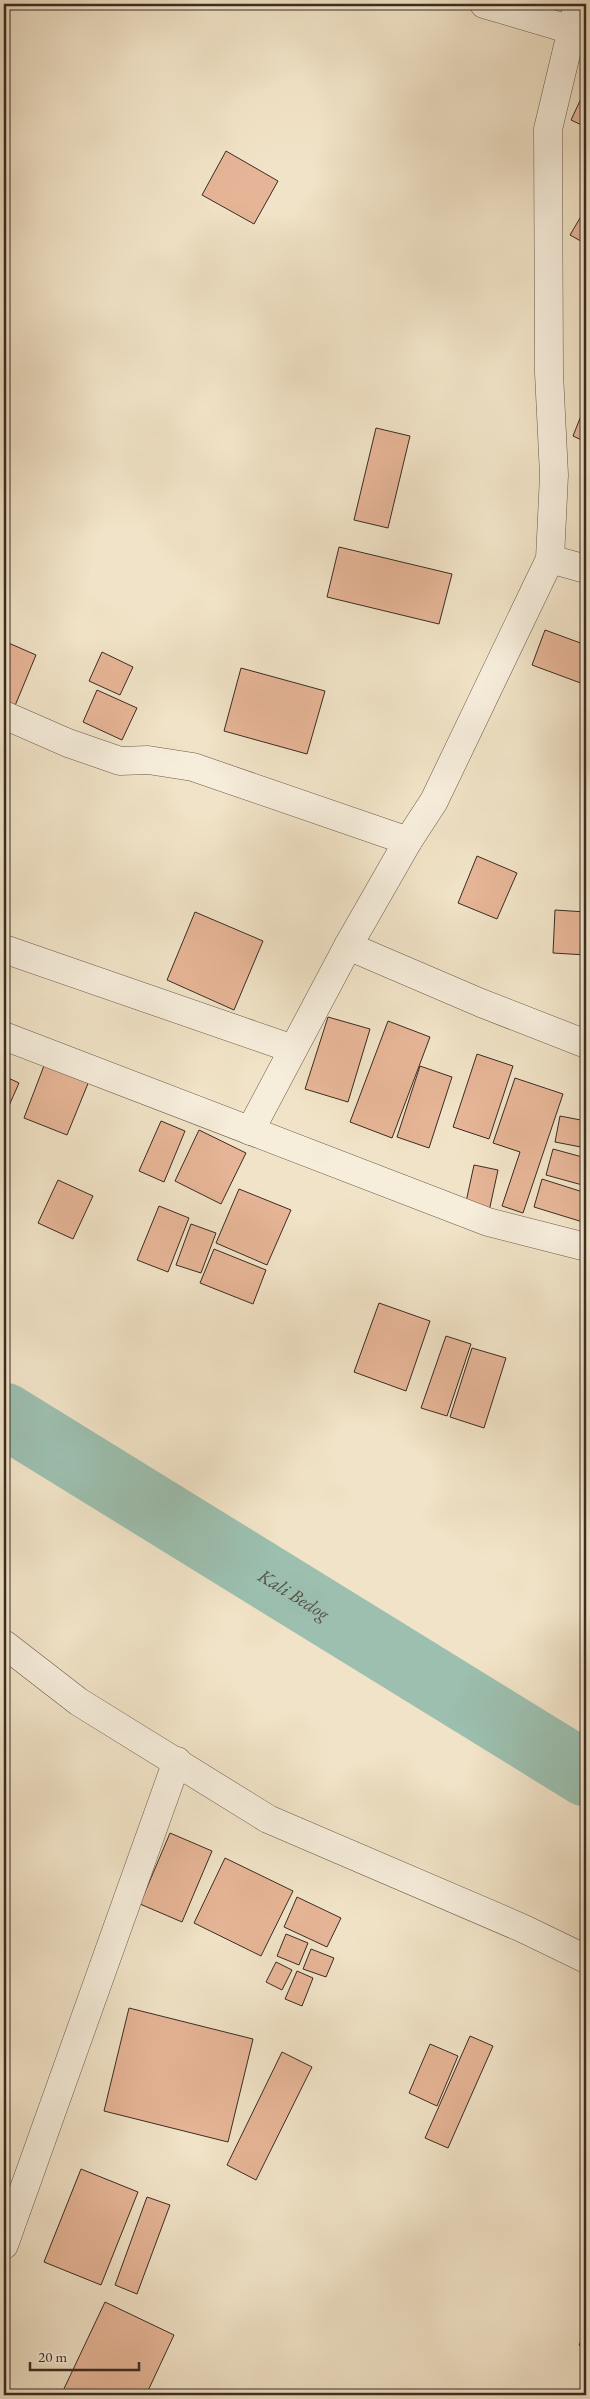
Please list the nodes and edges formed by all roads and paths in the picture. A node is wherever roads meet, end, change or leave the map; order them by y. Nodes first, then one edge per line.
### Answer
1 (484, 4) edge
2 (578, 4) edge
3 (572, 30) junction
4 (550, 559) junction
5 (586, 569) edge
6 (4, 715) edge
7 (408, 841) junction
8 (348, 946) junction
9 (4, 949) edge
10 (4, 1036) edge
11 (586, 1044) edge
12 (293, 1049) junction
13 (250, 1131) junction
14 (586, 1247) edge
15 (4, 1644) edge
16 (177, 1761) junction
17 (586, 1960) edge
18 (4, 2245) edge

1 - 3 street
2 - 3 street
3 - 4 street
4 - 5 street
4 - 7 street
6 - 7 street
7 - 8 street
8 - 11 street
8 - 12 street
9 - 12 street
10 - 13 street
12 - 13 street
13 - 14 street
15 - 16 street
16 - 17 street
16 - 18 street

